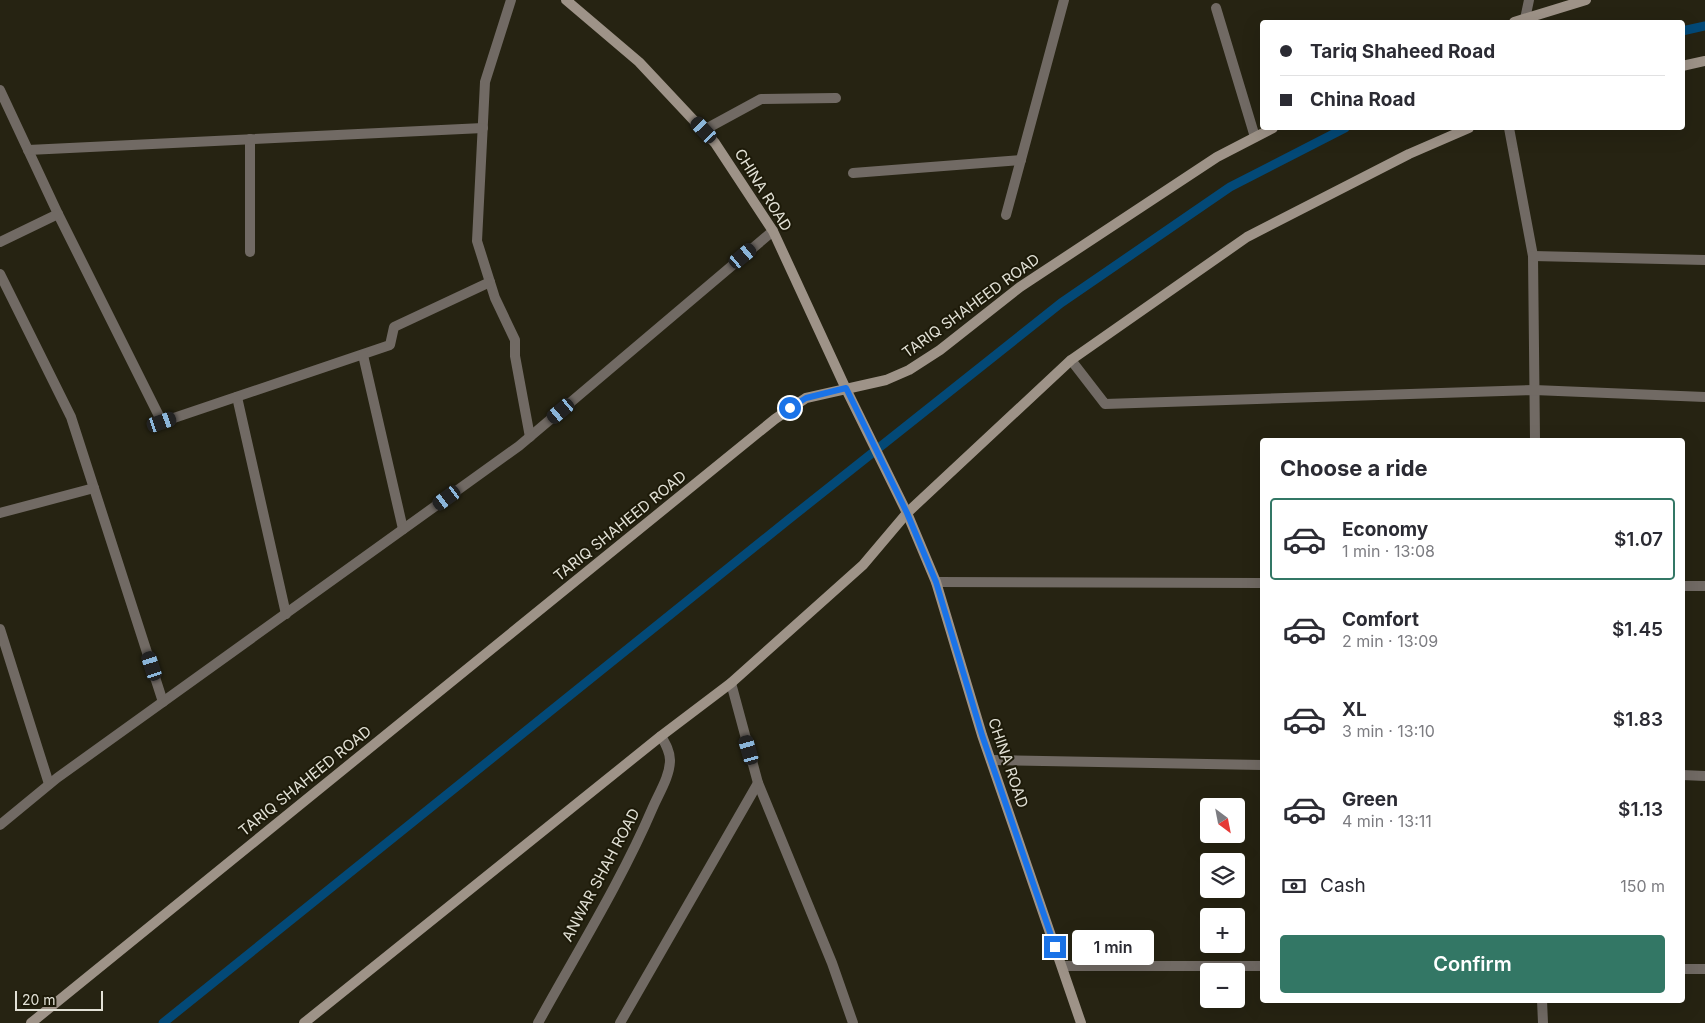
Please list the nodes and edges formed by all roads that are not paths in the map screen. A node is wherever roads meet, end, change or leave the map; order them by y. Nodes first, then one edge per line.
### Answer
1 (511, 0) edge
2 (566, 0) edge
3 (1064, 0) edge
4 (1529, 0) edge
5 (1586, 0) edge
6 (1216, 8) dead end
7 (1525, 19) junction
8 (1521, 20) edge
9 (1705, 61) edge
10 (1685, 65) edge
11 (0, 90) edge
12 (836, 98) dead end
13 (483, 128) junction
14 (704, 130) junction
15 (1269, 130) edge
16 (1464, 130) edge
17 (1509, 130) edge
18 (1255, 137) junction
19 (250, 139) junction
20 (28, 150) junction
21 (1020, 160) junction
22 (853, 173) dead end
23 (58, 214) junction
24 (1006, 215) dead end
25 (773, 231) junction
26 (0, 242) edge
27 (250, 252) dead end
28 (1533, 256) junction
29 (1705, 260) edge
30 (0, 274) edge
31 (490, 282) junction
32 (363, 355) junction
33 (1071, 360) junction
34 (846, 388) junction
35 (1534, 390) junction
36 (237, 397) junction
37 (1705, 398) edge
38 (530, 437) junction
39 (1535, 438) edge
40 (94, 488) junction
41 (0, 513) edge
42 (907, 513) junction
43 (403, 529) junction
44 (936, 582) junction
45 (1260, 583) edge
46 (1685, 586) edge
47 (1705, 586) edge
48 (286, 614) junction
49 (0, 629) edge
50 (731, 683) junction
51 (163, 702) junction
52 (661, 736) junction
53 (991, 760) junction
54 (1260, 765) edge
55 (1685, 775) edge
56 (1705, 776) edge
57 (758, 783) junction
58 (50, 784) junction
59 (0, 824) edge
60 (1062, 966) junction
61 (1260, 966) edge
62 (1685, 969) edge
63 (1705, 969) edge
64 (1542, 1003) edge
65 (32, 1023) edge
66 (304, 1023) edge
67 (538, 1023) edge
68 (620, 1023) edge
69 (853, 1023) edge
70 (1081, 1023) edge
71 (1543, 1023) edge

1 - 13 street
2 - 14 main road, CHINA ROAD
3 - 21 street
4 - 7 street
5 - 7 main road
6 - 18 street
7 - 8 main road
9 - 10 main road
11 - 20 street
12 - 14 street
13 - 19 street
13 - 31 street
14 - 25 main road, CHINA ROAD
15 - 18 main road, TARIQ SHAHEED ROAD
16 - 33 main road
17 - 28 street
18 - 34 main road, TARIQ SHAHEED ROAD
19 - 20 street
19 - 27 street
20 - 23 street
21 - 22 street
21 - 24 street
23 - 26 street
23 - 36 street
25 - 34 main road, CHINA ROAD
25 - 38 street
28 - 29 street
28 - 35 street
30 - 40 street
31 - 32 street
31 - 38 street
32 - 36 street
32 - 43 street
33 - 35 street
33 - 42 main road
34 - 42 main road, CHINA ROAD
34 - 65 main road, TARIQ SHAHEED ROAD
35 - 37 street
35 - 39 street
36 - 48 street
38 - 43 street
40 - 41 street
40 - 51 street
42 - 44 main road, CHINA ROAD
42 - 50 main road
43 - 48 street
44 - 45 street
44 - 53 main road, CHINA ROAD
46 - 47 street
48 - 51 street
49 - 58 street
50 - 52 main road
50 - 57 street
51 - 58 street
52 - 66 main road
52 - 67 street, ANWAR SHAH ROAD
53 - 54 street
53 - 60 main road, CHINA ROAD
55 - 56 street
57 - 68 street
57 - 69 street
58 - 59 street
60 - 61 street
60 - 70 main road, CHINA ROAD
62 - 63 street
64 - 71 street

